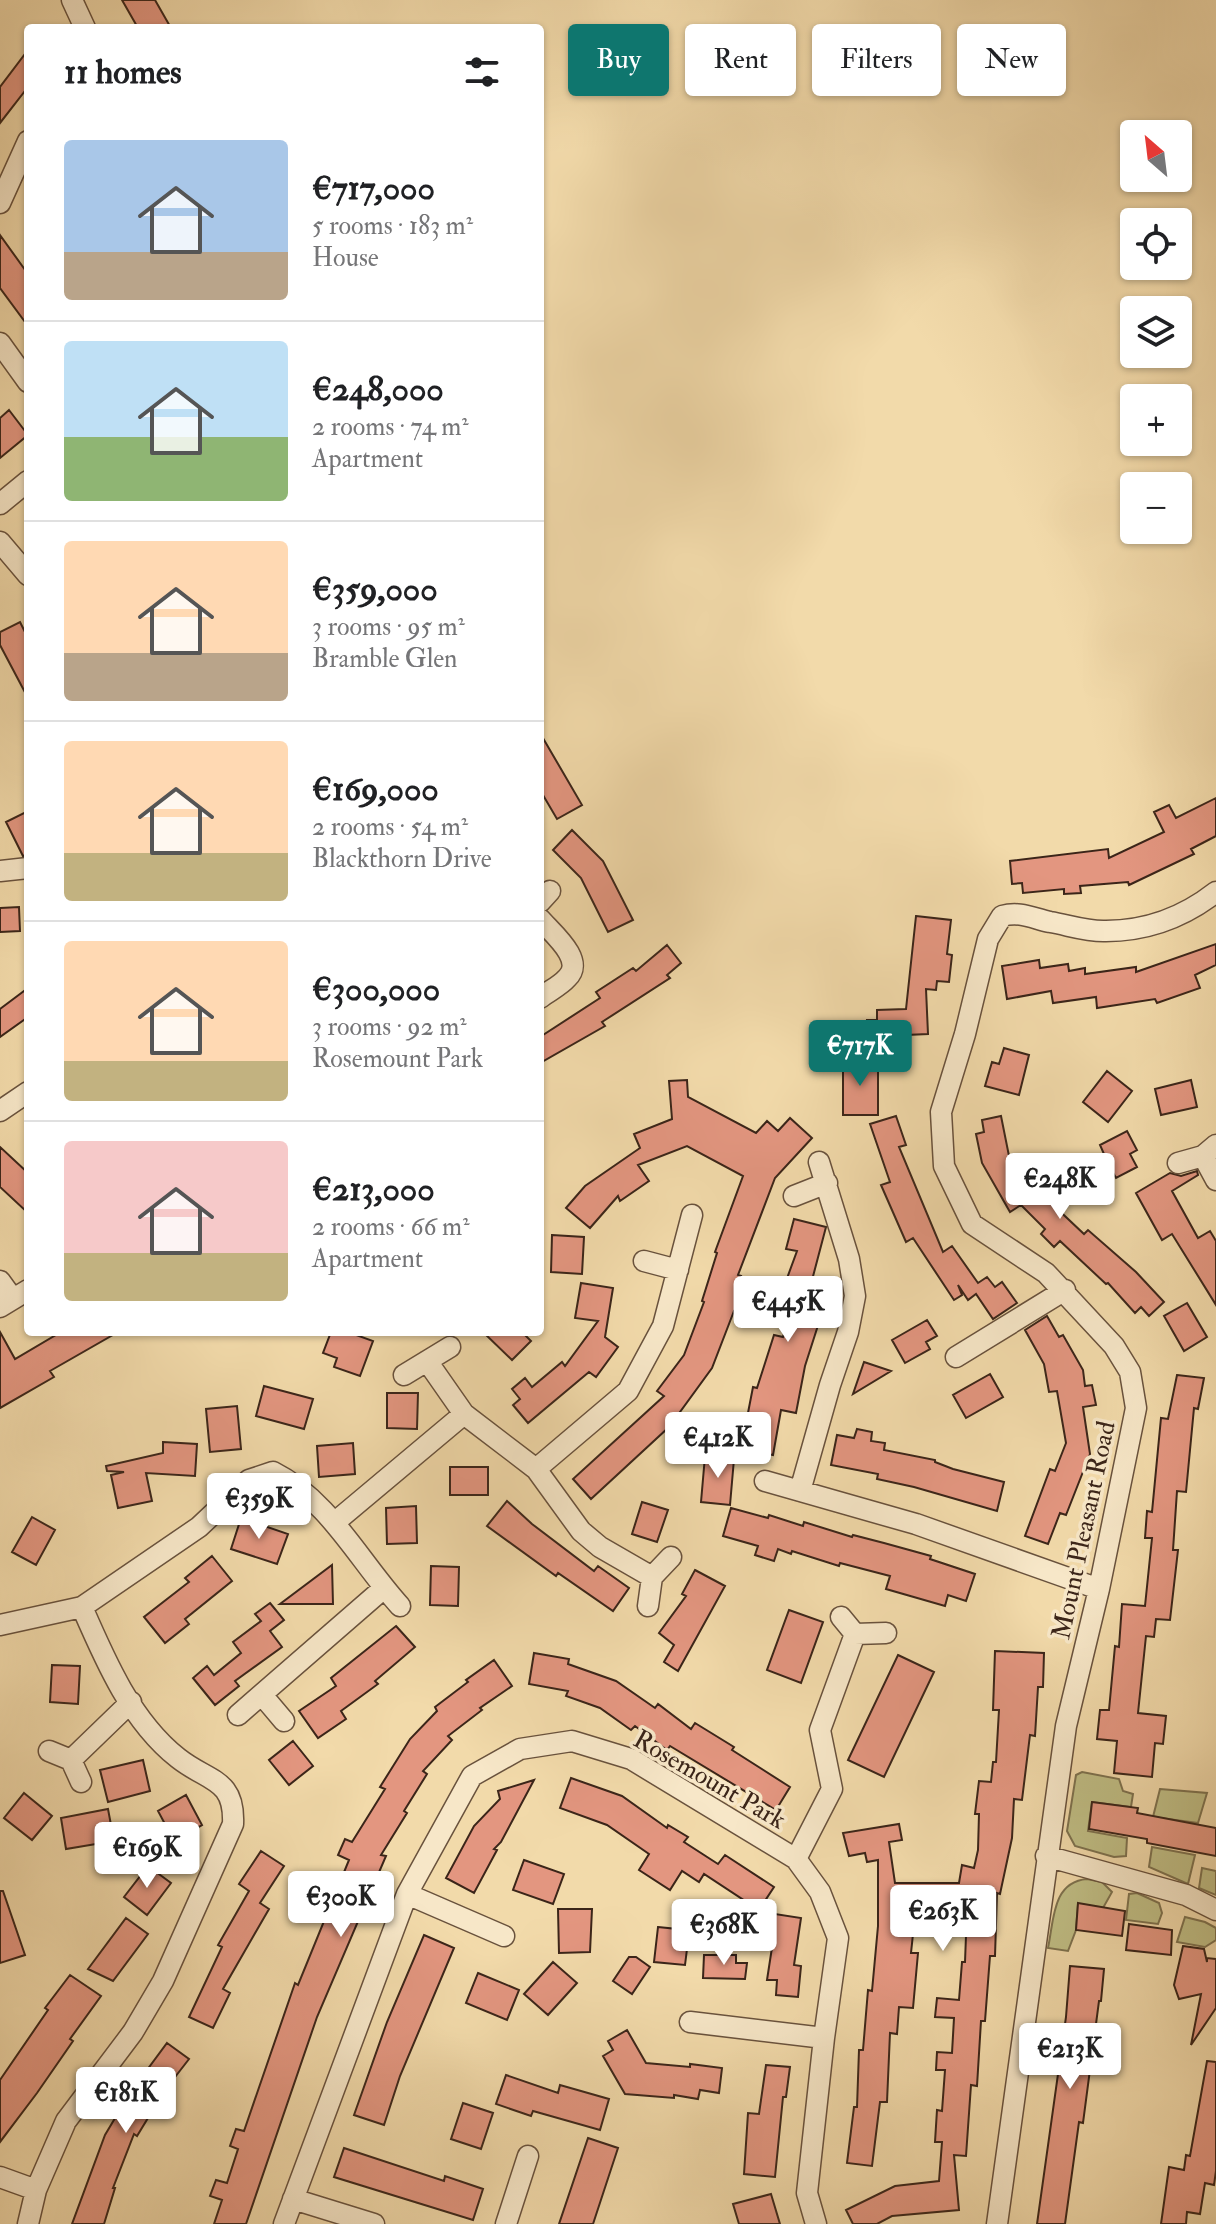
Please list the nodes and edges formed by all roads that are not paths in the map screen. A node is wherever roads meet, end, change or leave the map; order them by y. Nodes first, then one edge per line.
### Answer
1 (72, 0) edge
2 (83, 24) edge
3 (24, 150) edge
4 (0, 203) edge
5 (0, 343) edge
6 (24, 376) edge
7 (24, 484) edge
8 (0, 504) edge
9 (0, 542) edge
10 (24, 570) edge
11 (24, 868) edge
12 (0, 871) edge
13 (1216, 892) edge
14 (544, 924) edge
15 (544, 995) edge
16 (24, 1095) edge
17 (0, 1111) edge
18 (1209, 1150) edge
19 (819, 1162) dead end
20 (1178, 1163) dead end
21 (1216, 1180) edge
22 (827, 1183) junction
23 (794, 1196) dead end
24 (692, 1215) dead end
25 (644, 1261) dead end
26 (678, 1270) junction
27 (0, 1281) edge
28 (1065, 1290) junction
29 (14, 1299) edge
30 (450, 1347) dead end
31 (956, 1357) dead end
32 (427, 1361) junction
33 (404, 1375) dead end
34 (464, 1414) junction
35 (536, 1469) junction
36 (765, 1481) dead end
37 (800, 1491) junction
38 (334, 1523) junction
39 (671, 1557) dead end
40 (652, 1577) junction
41 (384, 1588) junction
42 (1099, 1589) junction
43 (400, 1606) dead end
44 (648, 1606) dead end
45 (82, 1607) junction
46 (841, 1617) dead end
47 (0, 1625) edge
48 (886, 1633) dead end
49 (855, 1634) junction
50 (262, 1695) junction
51 (131, 1702) junction
52 (238, 1715) dead end
53 (284, 1721) dead end
54 (49, 1751) dead end
55 (71, 1760) junction
56 (81, 1782) dead end
57 (1046, 1856) junction
58 (796, 1859) junction
59 (407, 1894) junction
60 (1216, 1910) edge
61 (504, 1936) dead end
62 (690, 2022) dead end
63 (824, 2038) junction
64 (528, 2156) dead end
65 (0, 2177) edge
66 (36, 2190) junction
67 (293, 2199) junction
68 (28, 2224) edge
69 (284, 2224) edge
70 (374, 2224) edge
71 (506, 2224) edge
72 (816, 2224) edge
73 (997, 2224) edge

1 - 2 street
3 - 4 street
5 - 6 street
7 - 8 street
9 - 10 street
11 - 12 street
13 - 28 street, Mount Pleasant Road
14 - 15 street
16 - 17 street
18 - 20 street
18 - 21 street
19 - 22 street
22 - 23 street
22 - 37 street
24 - 26 street
25 - 26 street
26 - 35 street
27 - 29 street
28 - 31 street
28 - 42 street, Mount Pleasant Road
30 - 32 street
32 - 33 street
32 - 34 street
34 - 35 street
34 - 38 street
35 - 40 street
36 - 37 street
37 - 42 street
38 - 41 street
38 - 45 street
39 - 40 street
40 - 44 street
41 - 43 street
41 - 50 street
42 - 57 street, Mount Pleasant Road
45 - 47 street
45 - 51 street
46 - 49 street
48 - 49 street
49 - 58 street
50 - 52 street
50 - 53 street
51 - 55 street
51 - 66 street
54 - 55 street
55 - 56 street
57 - 60 street
57 - 73 street, Mount Pleasant Road
58 - 59 street, Rosemount Park
58 - 63 street, Rosemount Park
59 - 61 street
59 - 67 street, Rosemount Park
62 - 63 street
63 - 72 street, Rosemount Park
64 - 71 street
65 - 66 street
66 - 68 street
67 - 69 street, Rosemount Park
67 - 70 street

